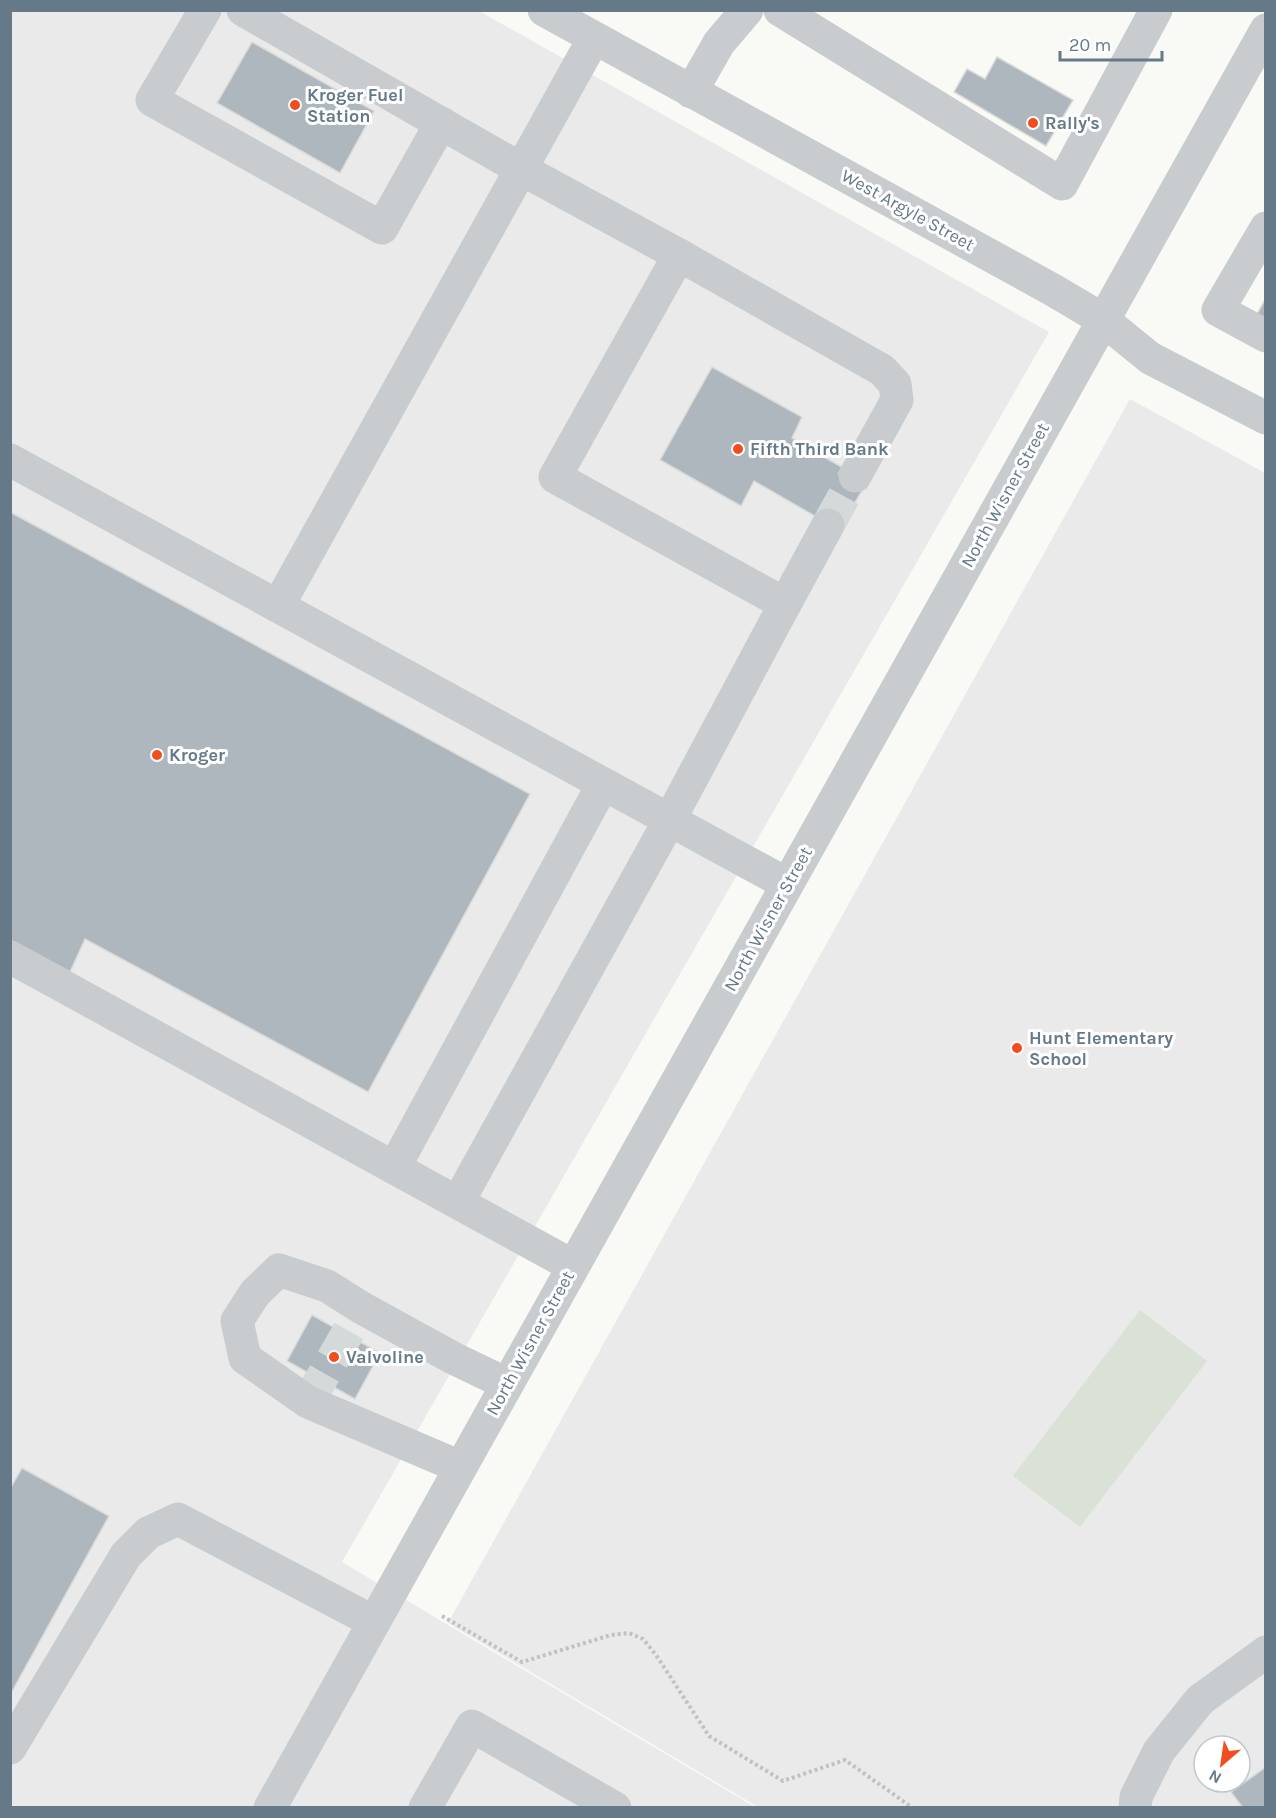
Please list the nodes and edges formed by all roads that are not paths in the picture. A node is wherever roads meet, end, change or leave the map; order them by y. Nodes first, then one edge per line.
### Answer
1 (205, 10) edge
2 (243, 10) edge
3 (544, 10) edge
4 (747, 10) edge
5 (780, 10) edge
6 (1156, 10) edge
7 (1266, 30) edge
8 (594, 38) junction
9 (691, 92) junction
10 (441, 123) junction
11 (521, 169) junction
12 (1266, 228) edge
13 (679, 255) junction
14 (1102, 319) junction
15 (1266, 336) edge
16 (1266, 418) edge
17 (10, 460) edge
18 (855, 476) tunnel mouth
19 (828, 525) tunnel mouth
20 (785, 604) junction
21 (278, 606) junction
22 (603, 784) junction
23 (669, 820) junction
24 (787, 884) junction
25 (10, 957) edge
26 (394, 1168) junction
27 (458, 1202) junction
28 (573, 1266) junction
29 (507, 1384) junction
30 (460, 1467) junction
31 (374, 1622) junction
32 (1266, 1652) edge
33 (10, 1748) edge
34 (270, 1808) edge
35 (425, 1808) edge
36 (615, 1808) edge
37 (1135, 1808) edge

1 - 10 street
2 - 10 street
3 - 8 street, West Argyle Street
4 - 9 street
5 - 6 street
7 - 14 street, North Wisner Street
8 - 9 street, West Argyle Street
8 - 11 street
9 - 14 street, West Argyle Street
10 - 11 street
11 - 13 street
11 - 21 street
12 - 15 street
13 - 18 street
13 - 20 street
14 - 16 street, West Argyle Street
14 - 24 street, North Wisner Street
17 - 21 street
19 - 20 street
20 - 23 street
21 - 22 street
22 - 23 street
22 - 26 street
23 - 24 street
23 - 27 street
24 - 28 street, North Wisner Street
25 - 26 street
26 - 27 street
27 - 28 street
28 - 29 street, North Wisner Street
29 - 30 street, North Wisner Street
29 - 30 street
30 - 31 street, North Wisner Street
31 - 33 street
31 - 34 street, North Wisner Street
32 - 37 street
35 - 36 street

